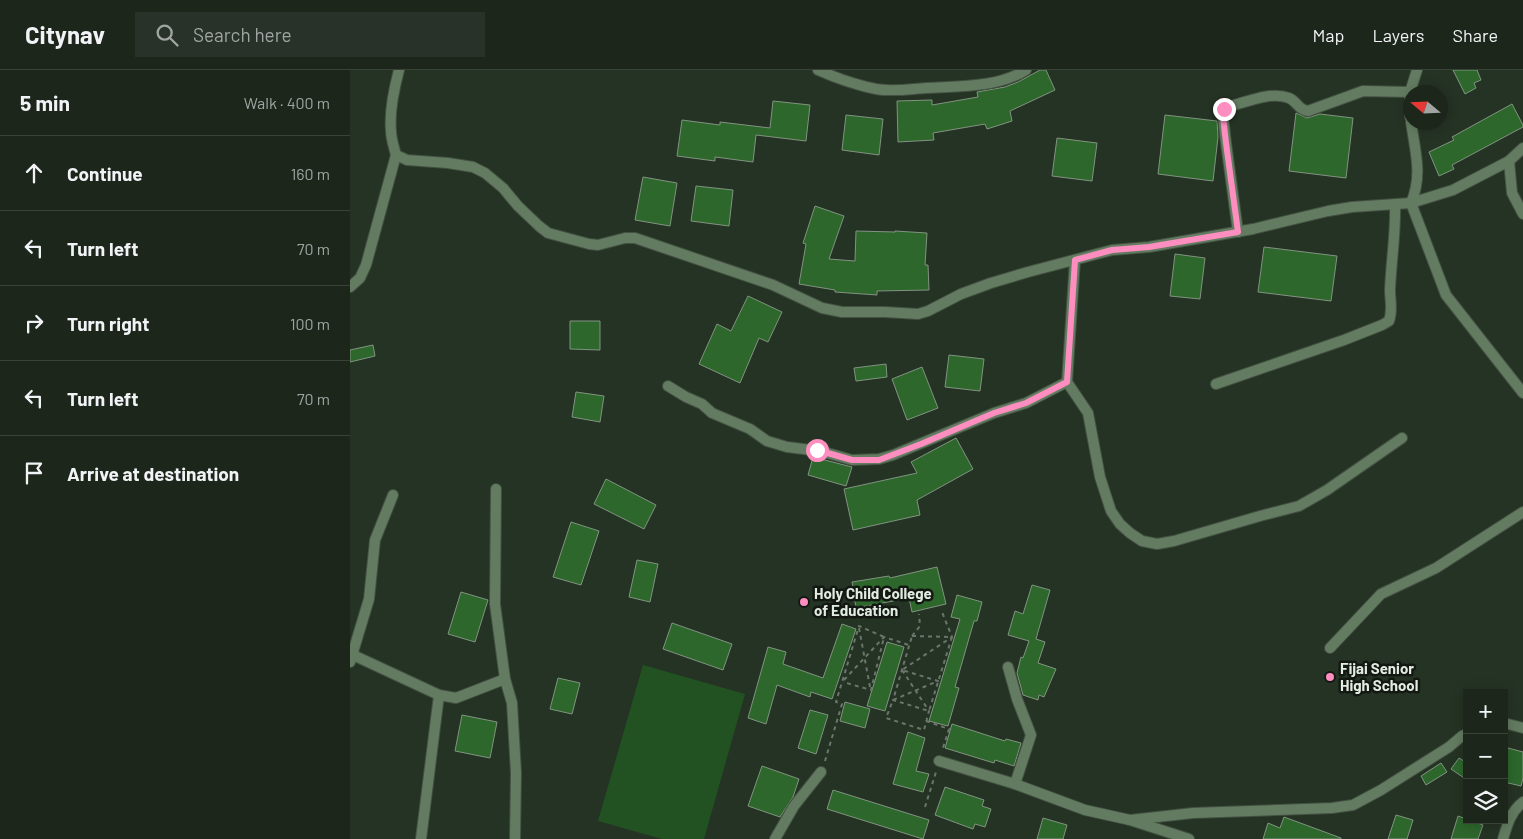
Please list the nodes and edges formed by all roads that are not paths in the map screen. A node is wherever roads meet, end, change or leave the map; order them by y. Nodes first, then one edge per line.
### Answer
1 (399, 70) edge
2 (818, 70) edge
3 (1026, 70) edge
4 (1417, 70) edge
5 (1412, 85) edge
6 (1403, 92) edge
7 (1412, 130) edge
8 (1523, 148) edge
9 (396, 155) junction
10 (1509, 161) junction
11 (1411, 203) junction
12 (1395, 205) junction
13 (1523, 214) edge
14 (1238, 232) junction
15 (1075, 260) junction
16 (350, 287) edge
17 (1067, 382) junction
18 (1216, 384) dead end
19 (668, 386) dead end
20 (1523, 393) edge
21 (1402, 438) dead end
22 (496, 489) dead end
23 (393, 495) dead end
24 (1523, 512) edge
25 (1330, 648) dead end
26 (351, 659) edge
27 (1008, 667) dead end
28 (505, 679) junction
29 (439, 695) junction
30 (1508, 724) edge
31 (1523, 728) edge
32 (1463, 736) edge
33 (939, 761) dead end
34 (821, 772) road end
35 (1015, 784) junction
36 (1523, 802) edge
37 (1130, 820) junction
38 (421, 839) edge
39 (515, 839) edge
40 (775, 839) edge
41 (1188, 839) edge
42 (1503, 839) edge

1 - 9 street
2 - 3 street
4 - 5 street
6 - 14 street
7 - 11 street
8 - 10 street
9 - 15 street
9 - 16 street
10 - 11 street
10 - 13 street
11 - 12 street
11 - 20 street
12 - 14 street
12 - 18 street
14 - 15 street
15 - 17 street
17 - 19 street
17 - 21 street
22 - 28 street
23 - 26 street
24 - 25 street
26 - 29 street
27 - 35 street
28 - 29 street
28 - 39 street
29 - 38 street
30 - 31 street
32 - 37 street
33 - 35 street
34 - 40 street
35 - 37 street
36 - 42 street
37 - 41 street

